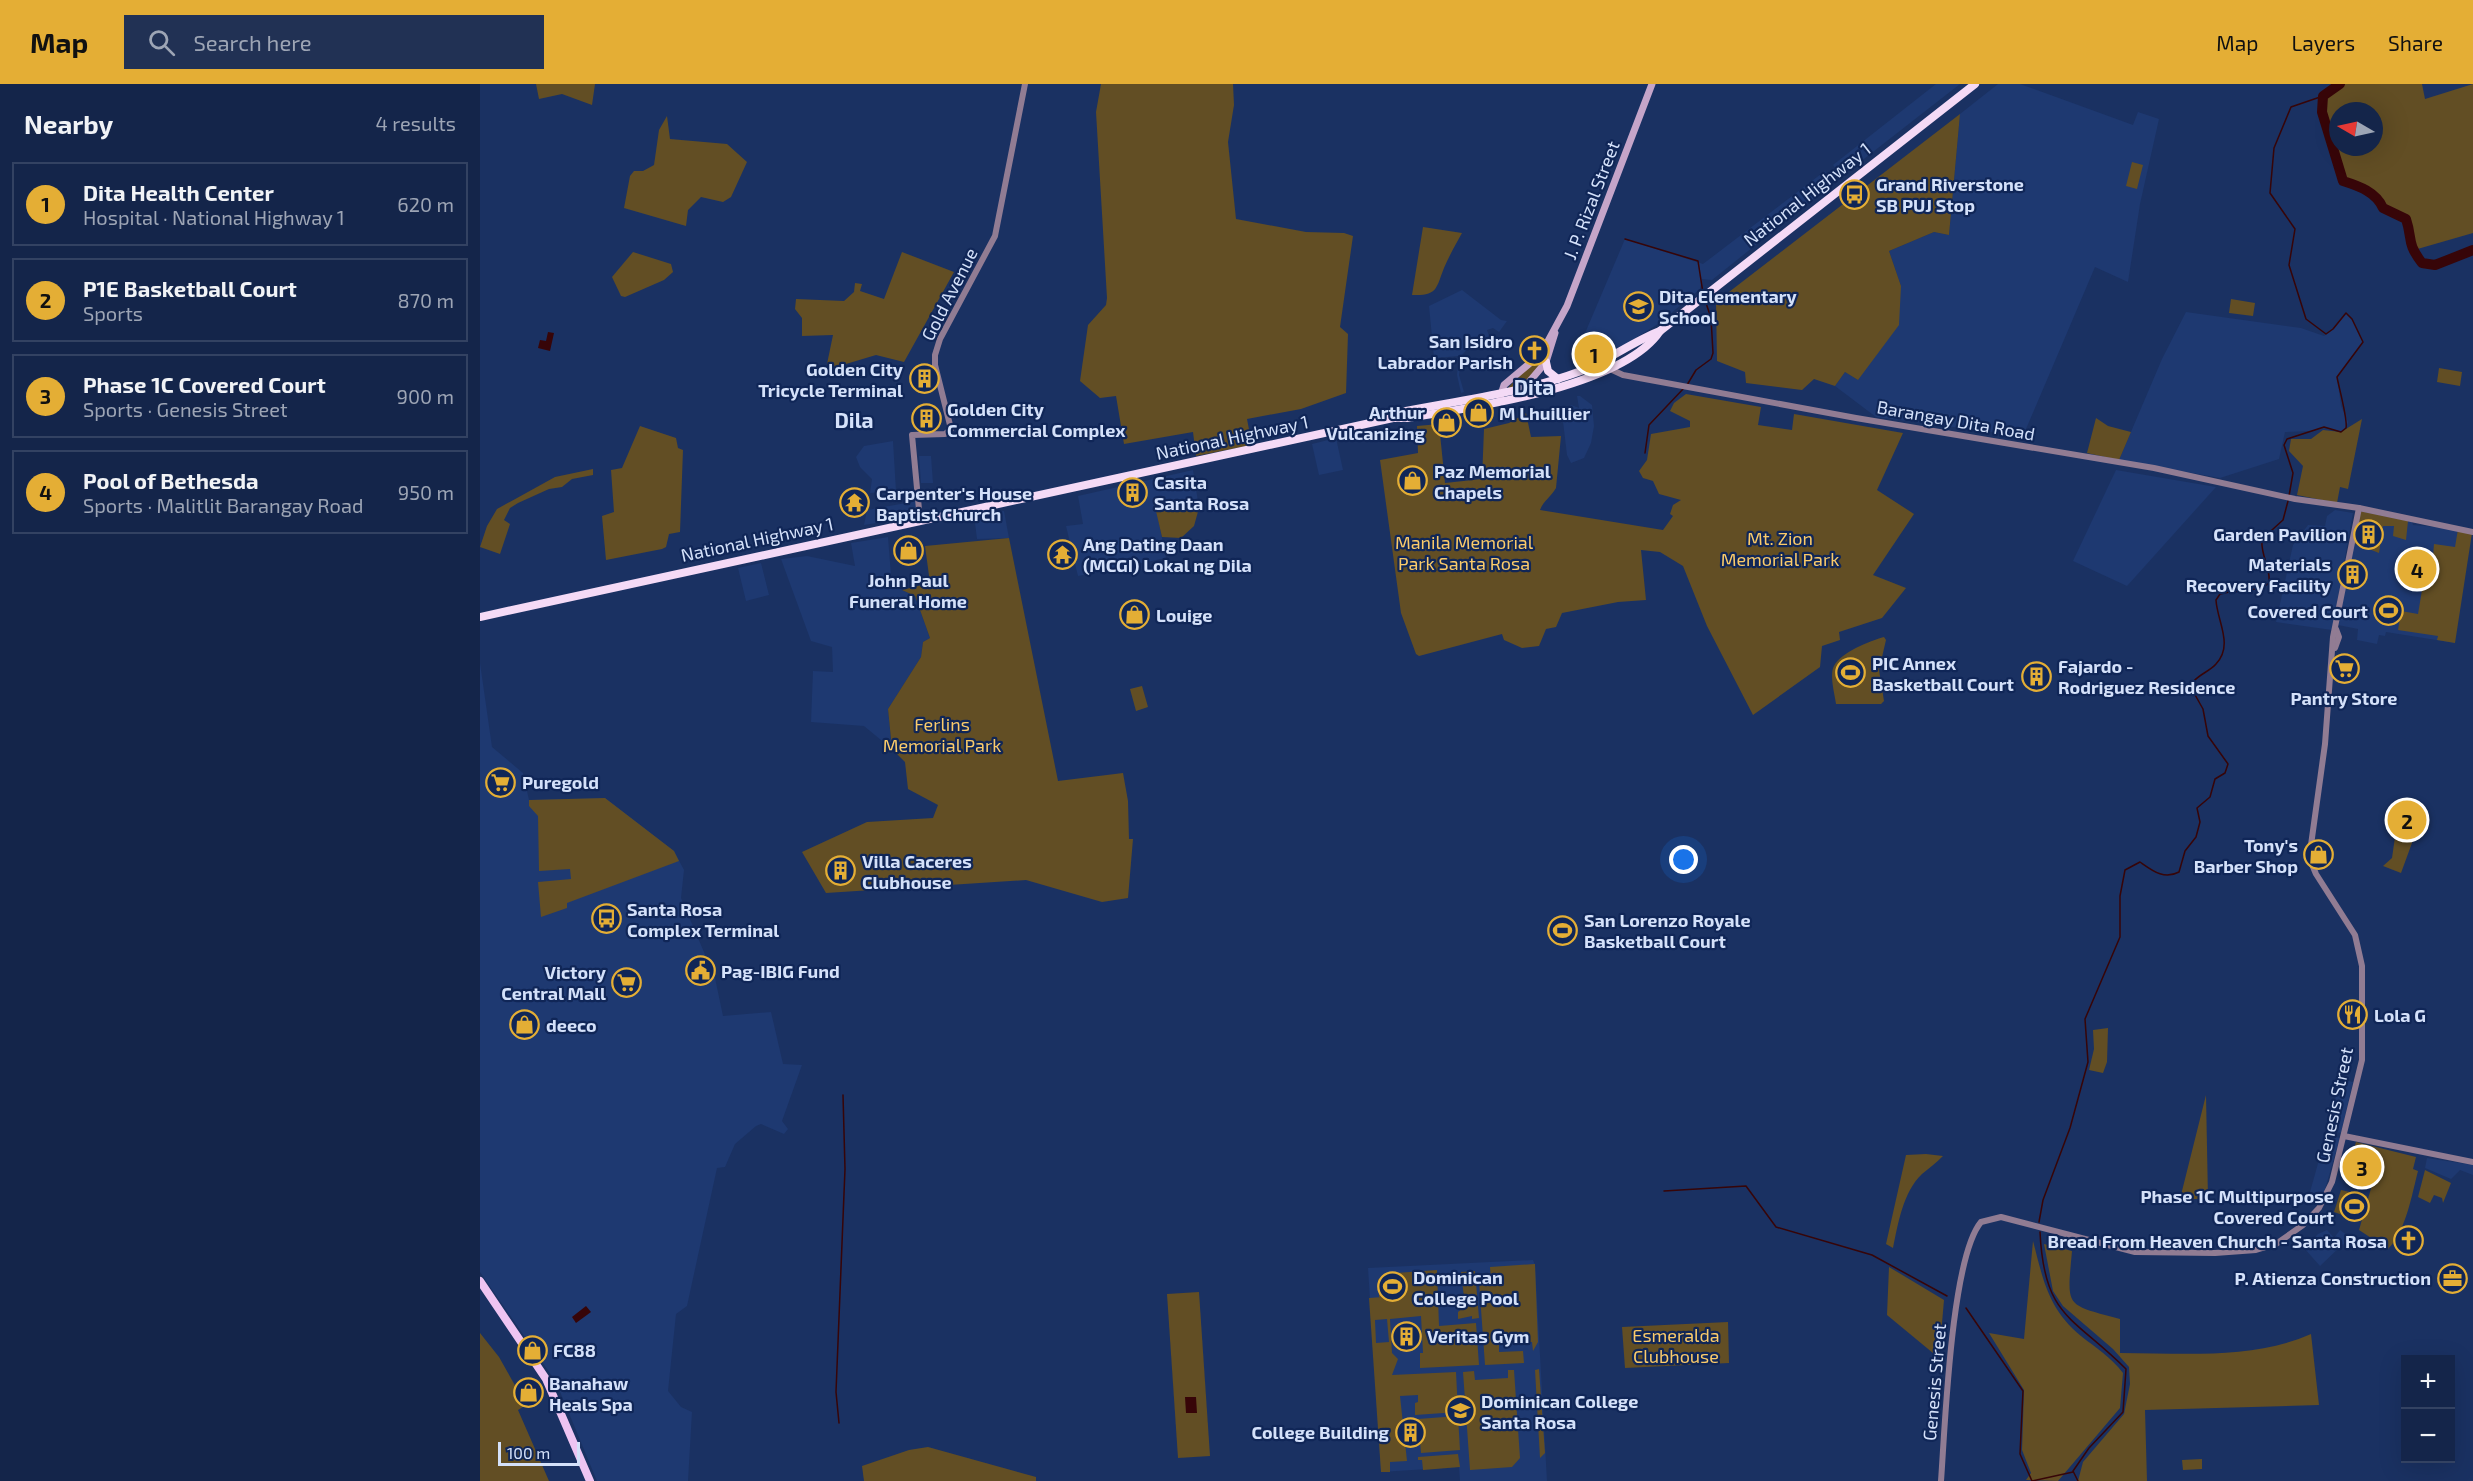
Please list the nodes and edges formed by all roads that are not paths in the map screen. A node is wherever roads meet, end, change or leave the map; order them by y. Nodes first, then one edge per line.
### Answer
1 (1025, 84) edge
2 (1652, 84) edge
3 (1975, 84) edge
4 (1557, 325) junction
5 (1660, 331) junction
6 (1624, 360) junction
7 (1546, 362) junction
8 (1606, 365) junction
9 (1623, 375) junction
10 (1558, 379) junction
11 (1523, 389) junction
12 (1500, 398) junction
13 (1514, 399) junction
14 (2359, 508) junction
15 (920, 520) junction
16 (2473, 532) edge
17 (480, 617) edge
18 (2344, 1136) junction
19 (2473, 1162) edge
20 (480, 1281) edge
21 (590, 1481) edge
22 (1941, 1481) edge

1 - 15 street, Gold Avenue
2 - 4 main road, J. P. Rizal Street
3 - 5 highway, National Highway 1
4 - 7 main road, J. P. Rizal Street
4 - 12 main road, J. P. Rizal Street
5 - 6 highway, National Highway 1
5 - 8 highway, National Highway 1
6 - 8 highway, National Highway 1
6 - 9 street
7 - 10 highway
7 - 11 main road, J. P. Rizal Street
8 - 9 street, Barangay Dita Road
8 - 10 highway, National Highway 1
8 - 13 highway, National Highway 1
9 - 14 street, Barangay Dita Road
10 - 11 highway, National Highway 1
11 - 12 highway, National Highway 1
11 - 13 main road, J. P. Rizal Street
12 - 13 highway, National Highway 1
12 - 15 highway, National Highway 1
14 - 16 street, Barangay Dita Road
14 - 18 street, Genesis Street
15 - 17 highway, National Highway 1
18 - 19 street
18 - 22 street, Genesis Street
20 - 21 main road

